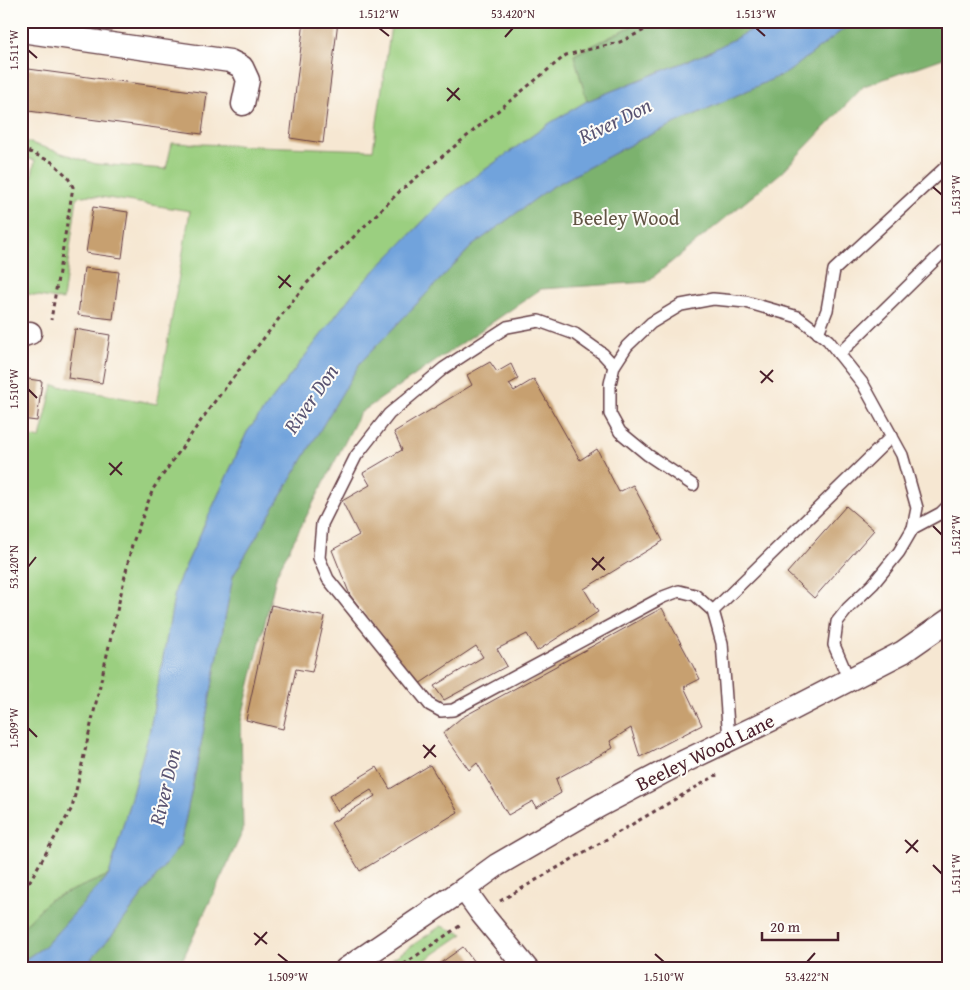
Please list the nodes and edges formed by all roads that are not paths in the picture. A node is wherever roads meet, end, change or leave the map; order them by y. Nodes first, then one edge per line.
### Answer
1 (21, 31) edge
2 (243, 104) dead end
3 (949, 164) edge
4 (949, 246) edge
5 (818, 333) junction
6 (839, 354) junction
7 (614, 366) junction
8 (892, 436) junction
9 (693, 485) dead end
10 (949, 505) edge
11 (913, 528) junction
12 (714, 611) junction
13 (948, 621) edge
14 (849, 680) junction
15 (729, 740) junction
16 (464, 890) junction
17 (346, 969) edge
18 (527, 969) edge

1 - 2 street
3 - 5 lane
4 - 6 lane
5 - 6 lane
5 - 7 lane
6 - 8 lane
7 - 9 lane
7 - 12 lane
8 - 11 lane
8 - 12 lane
10 - 11 lane
11 - 14 lane
12 - 15 lane
13 - 14 street, Beeley Wood Lane
14 - 15 street, Beeley Wood Lane
15 - 16 street, Beeley Wood Lane
16 - 17 street, Beeley Wood Lane
16 - 18 street

